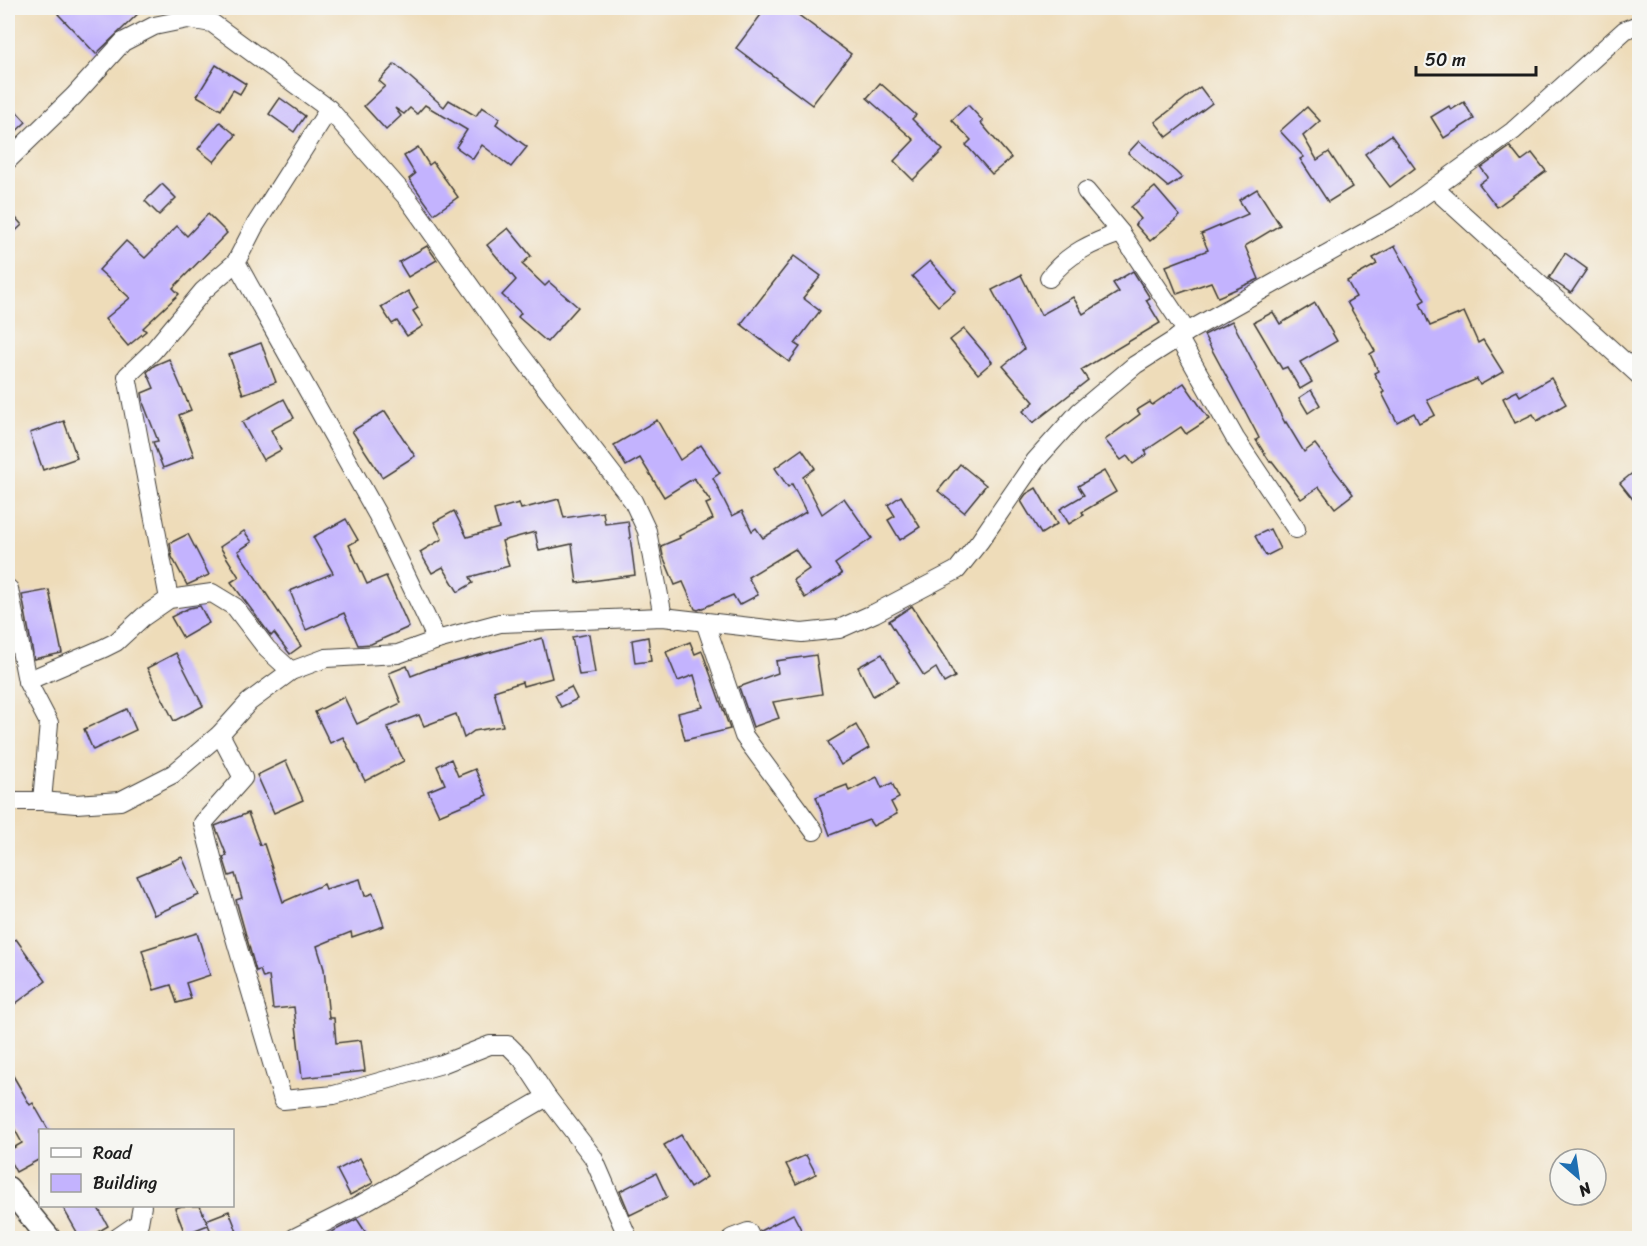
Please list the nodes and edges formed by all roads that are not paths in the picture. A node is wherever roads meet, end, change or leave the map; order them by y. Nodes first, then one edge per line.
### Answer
1 (185, 13) edge
2 (216, 15) edge
3 (1640, 24) edge
4 (329, 109) junction
5 (8, 160) edge
6 (1434, 188) junction
7 (1086, 191) dead end
8 (1121, 232) junction
9 (236, 262) junction
10 (1049, 278) dead end
11 (1183, 334) junction
12 (1640, 376) edge
13 (1296, 529) dead end
14 (9, 589) edge
15 (169, 599) junction
16 (663, 616) junction
17 (705, 622) junction
18 (437, 640) junction
19 (291, 671) junction
20 (27, 681) junction
21 (220, 734) junction
22 (8, 801) edge
23 (42, 801) junction
24 (814, 831) dead end
25 (547, 1097) junction
26 (8, 1188) edge
27 (142, 1207) edge
28 (49, 1239) edge
29 (117, 1239) edge
30 (294, 1239) edge
31 (628, 1239) edge
32 (732, 1239) edge
33 (752, 1239) edge

1 - 2 street
1 - 5 street
2 - 4 street
3 - 6 street
4 - 9 street
4 - 16 street
6 - 11 street
6 - 12 street
7 - 8 street
8 - 10 street
8 - 11 street
9 - 15 street
9 - 18 street
11 - 13 street
11 - 17 street
14 - 20 street
15 - 19 street
15 - 20 street
16 - 17 street
16 - 18 street
17 - 24 street
18 - 19 street
19 - 21 street
20 - 23 street
21 - 23 street
21 - 25 street
22 - 23 street
25 - 30 street
25 - 31 street
26 - 28 street
27 - 29 street
32 - 33 street

